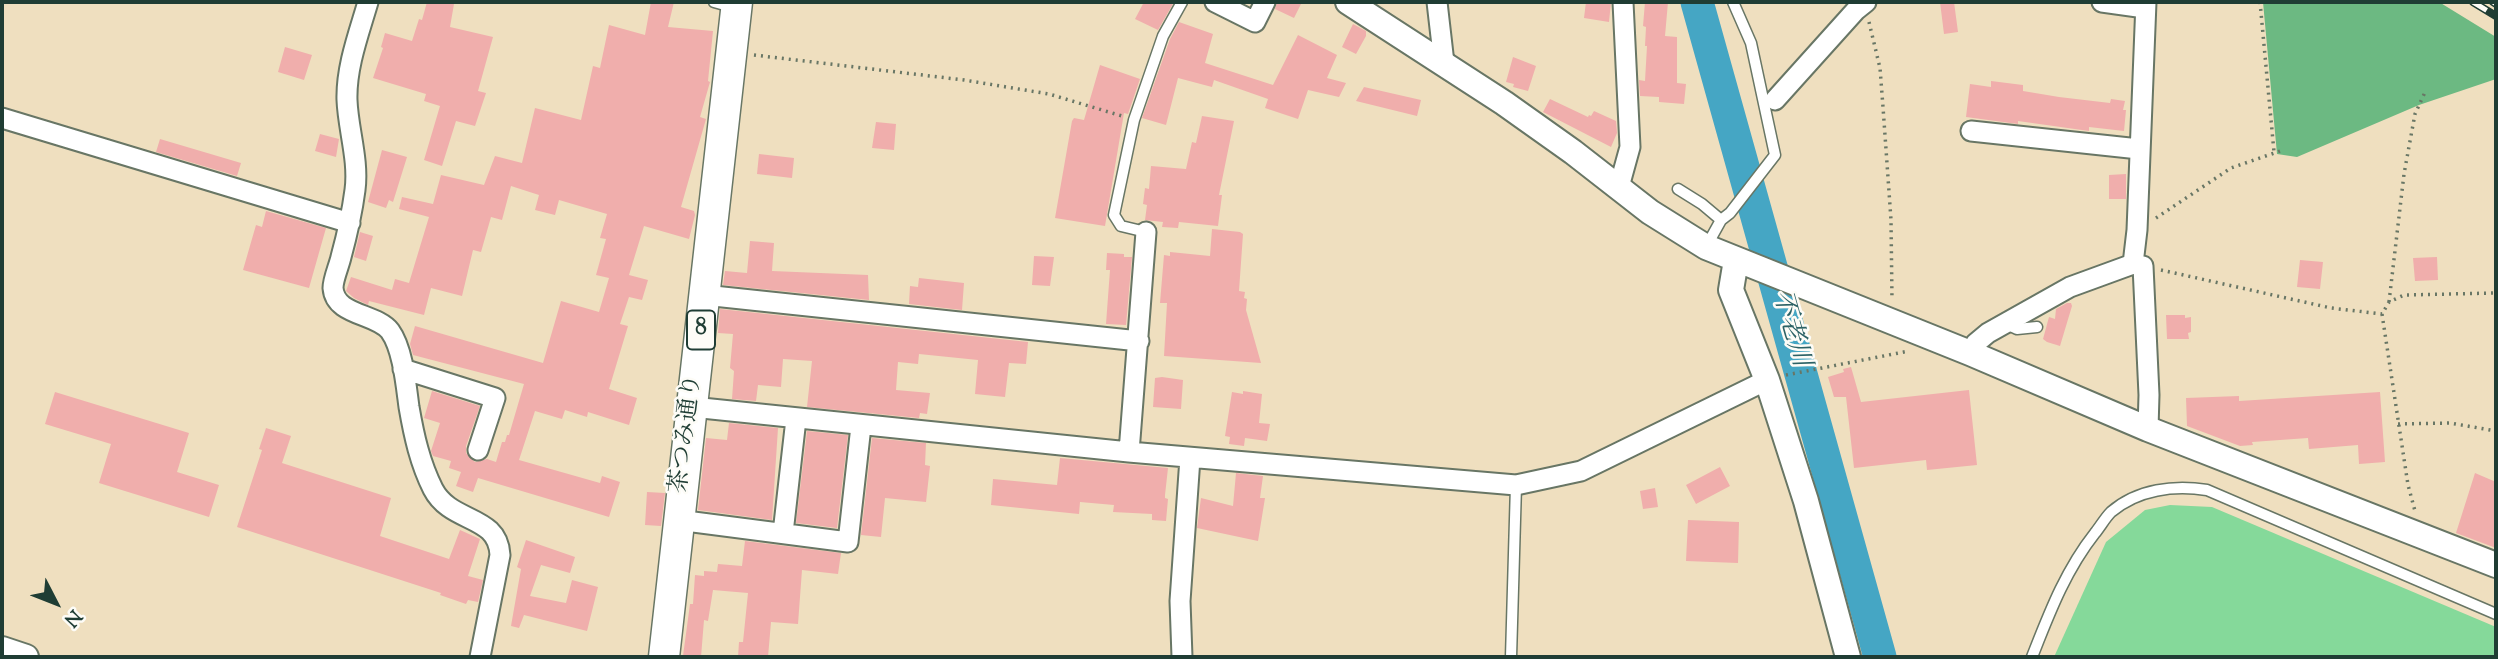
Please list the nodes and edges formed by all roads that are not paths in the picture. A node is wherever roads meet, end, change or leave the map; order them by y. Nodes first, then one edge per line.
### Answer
1 (368, 2) edge
2 (1182, 2) edge
3 (1215, 2) edge
4 (1265, 2) edge
5 (1348, 2) edge
6 (1437, 2) edge
7 (1623, 2) edge
8 (1733, 2) edge
9 (1865, 2) edge
10 (2102, 2) edge
11 (729, 4) edge
12 (2146, 5) edge
13 (1444, 63) junction
14 (1775, 100) dead end
15 (2, 118) edge
16 (1971, 131) dead end
17 (2139, 149) junction
18 (1619, 187) junction
19 (1678, 189) dead end
20 (1726, 217) junction
21 (350, 223) junction
22 (1146, 232) joint
23 (1706, 247) junction
24 (1743, 263) junction
25 (2138, 265) junction
26 (705, 295) junction
27 (2006, 324) junction
28 (2037, 327) dead end
29 (1139, 341) junction
30 (1970, 353) junction
31 (403, 369) junction
32 (1773, 379) junction
33 (692, 407) junction
34 (796, 419) junction
35 (861, 426) junction
36 (2148, 429) junction
37 (478, 450) dead end
38 (1129, 452) junction
39 (1190, 458) junction
40 (1516, 485) junction
41 (678, 520) junction
42 (783, 533) junction
43 (2496, 565) edge
44 (2496, 614) edge
45 (2, 649) edge
46 (26, 657) edge
47 (480, 657) edge
48 (664, 657) edge
49 (1182, 657) edge
50 (1511, 657) edge
51 (1848, 657) edge
52 (2032, 657) edge

1 - 21 street
2 - 22 lane
3 - 4 street
5 - 13 street
6 - 13 street
7 - 18 street
8 - 20 lane
9 - 14 street
10 - 12 street
11 - 26 main road, 茶つみ通り / 8
12 - 17 street
13 - 18 street
15 - 21 street
16 - 17 street
17 - 25 street
18 - 23 street
19 - 20 lane
20 - 23 lane
21 - 31 street
22 - 29 street
23 - 24 street
24 - 30 street
24 - 32 street
25 - 27 street
25 - 36 street
26 - 29 street
26 - 33 main road, 茶つみ通り / 8
27 - 28 lane
27 - 30 street
29 - 38 street
30 - 36 street
31 - 37 street
31 - 47 street
32 - 40 street
32 - 51 street
33 - 34 street
33 - 41 main road, 茶つみ通り / 8
34 - 35 street
34 - 42 street
35 - 38 street
35 - 42 street
36 - 43 street
38 - 39 street
39 - 40 street
39 - 49 street
40 - 50 lane
41 - 42 street
41 - 48 main road, 茶つみ通り / 8
44 - 52 lane
45 - 46 street

